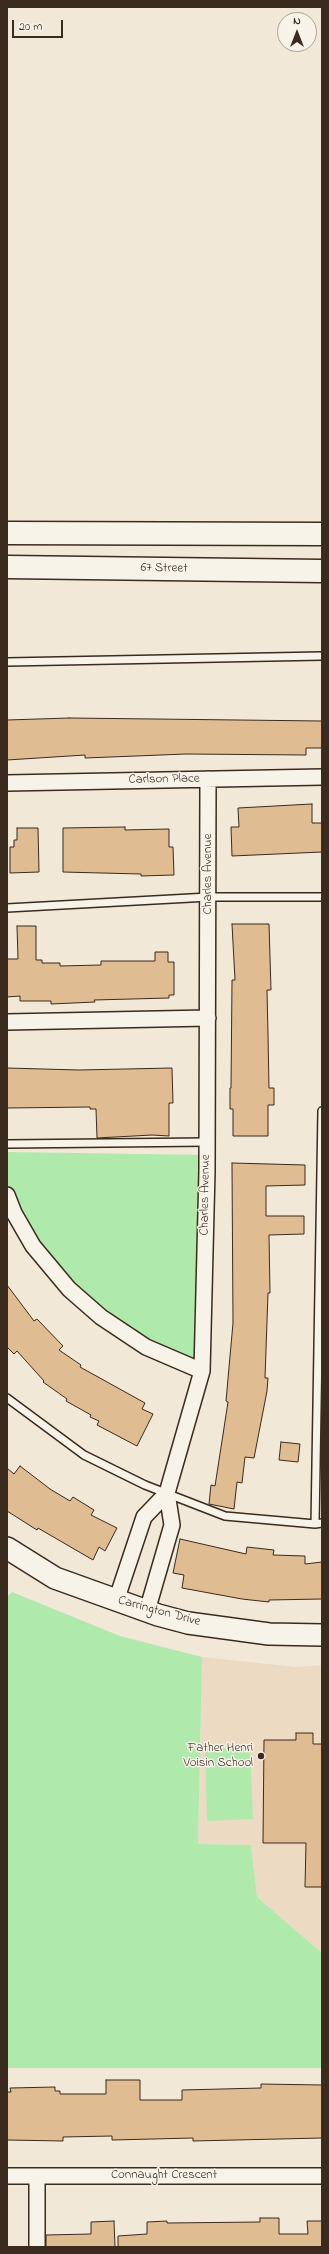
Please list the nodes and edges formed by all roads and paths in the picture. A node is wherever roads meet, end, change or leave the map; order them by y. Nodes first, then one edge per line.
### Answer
1 (7, 533) edge
2 (322, 534) edge
3 (7, 567) edge
4 (322, 571) edge
5 (322, 656) edge
6 (7, 662) edge
7 (322, 777) edge
8 (208, 779) junction
9 (7, 783) edge
10 (209, 897) junction
11 (322, 897) edge
12 (7, 908) edge
13 (208, 1018) junction
14 (7, 1022) edge
15 (322, 1111) edge
16 (207, 1142) junction
17 (7, 1144) edge
18 (7, 1195) edge
19 (202, 1371) junction
20 (7, 1398) edge
21 (167, 1493) junction
22 (318, 1524) edge
23 (7, 1548) edge
24 (116, 1602) junction
25 (147, 1611) junction
26 (322, 1635) edge
27 (7, 2176) edge
28 (37, 2176) junction
29 (322, 2176) edge
30 (37, 2247) edge

1 - 2 main road
3 - 4 main road, 67 Street
5 - 6 lane
7 - 8 street, Carlson Place
8 - 9 street, Carlson Place
8 - 10 street, Charles Avenue
10 - 11 lane
10 - 12 lane
10 - 13 street, Charles Avenue
13 - 14 street
13 - 16 street, Charles Avenue
15 - 22 lane
16 - 17 lane
16 - 19 street, Charles Avenue
18 - 19 street
19 - 21 street, Charles Avenue
20 - 21 lane
21 - 22 lane
21 - 24 street, Charles Avenue
21 - 25 street, Charles Avenue
23 - 24 street, Carrington Drive
24 - 25 street, Carrington Drive
25 - 26 street, Carrington Drive
27 - 28 street, Connaught Crescent
28 - 29 street, Connaught Crescent
28 - 30 street

